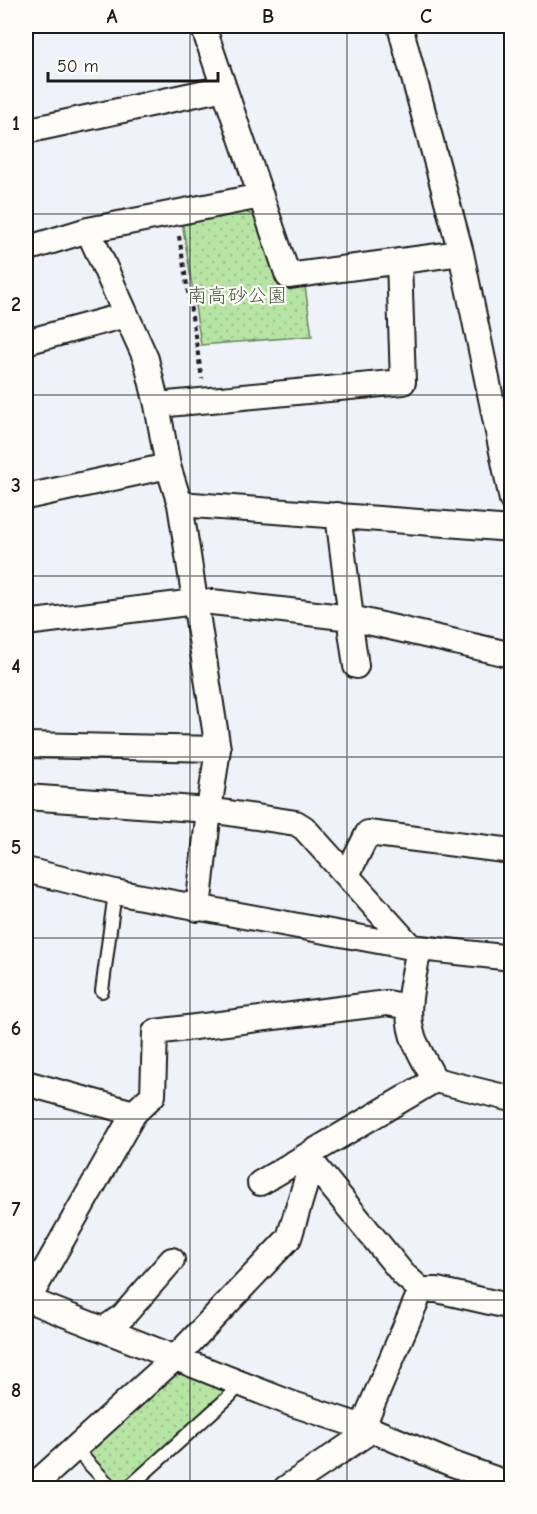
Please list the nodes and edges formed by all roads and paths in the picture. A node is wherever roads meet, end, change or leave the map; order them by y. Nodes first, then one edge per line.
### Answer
1 (203, 26) edge
2 (400, 26) edge
3 (224, 88) junction
4 (26, 131) edge
5 (261, 196) junction
6 (176, 213) junction
7 (88, 230) junction
8 (26, 249) edge
9 (461, 253) junction
10 (399, 261) junction
11 (126, 315) junction
12 (26, 342) edge
13 (205, 401) junction
14 (157, 405) junction
15 (168, 466) junction
16 (26, 497) edge
17 (512, 500) edge
18 (180, 504) junction
19 (338, 515) junction
20 (512, 529) edge
21 (195, 602) junction
22 (351, 618) junction
23 (26, 623) edge
24 (512, 655) edge
25 (356, 666) dead end
26 (26, 746) edge
27 (218, 749) junction
28 (26, 798) edge
29 (209, 810) junction
30 (512, 851) edge
31 (26, 870) edge
32 (347, 875) junction
33 (115, 892) junction
34 (198, 909) junction
35 (415, 947) junction
36 (512, 958) edge
37 (102, 991) dead end
38 (409, 1007) junction
39 (435, 1080) junction
40 (26, 1083) edge
41 (512, 1099) edge
42 (135, 1113) junction
43 (310, 1159) junction
44 (260, 1183) dead end
45 (172, 1260) dead end
46 (421, 1290) junction
47 (27, 1300) edge
48 (512, 1307) edge
49 (104, 1329) junction
50 (176, 1357) junction
51 (241, 1383) junction
52 (367, 1429) junction
53 (75, 1449) junction
54 (512, 1485) edge
55 (31, 1488) edge
56 (112, 1488) edge
57 (128, 1488) edge
58 (286, 1488) edge

1 - 3 street
2 - 9 street
3 - 4 street
3 - 5 street
5 - 6 street
5 - 10 street
6 - 7 street
6 - 13 path
7 - 8 street
7 - 11 street
9 - 10 street
9 - 17 street
10 - 13 street
11 - 12 street
11 - 14 street
13 - 14 street
14 - 15 street
15 - 16 street
15 - 18 street
18 - 19 street
18 - 21 street
19 - 20 street
19 - 22 street
21 - 22 street
21 - 23 street
21 - 27 street
22 - 24 street
22 - 25 street
26 - 27 street
27 - 29 street
28 - 29 street
29 - 32 street
29 - 34 street
30 - 32 street
31 - 33 street
32 - 35 street
33 - 34 street
33 - 37 lane
34 - 35 street
35 - 36 street
35 - 38 street
38 - 39 street
38 - 42 street
39 - 41 street
39 - 43 street
40 - 42 street
42 - 47 street
43 - 44 street
43 - 46 street
43 - 50 street
45 - 49 street
46 - 48 street
46 - 52 street
47 - 49 street
49 - 50 street
50 - 51 street
50 - 53 street
51 - 52 street
51 - 57 lane
52 - 54 street
52 - 58 street
53 - 55 street
53 - 56 lane

